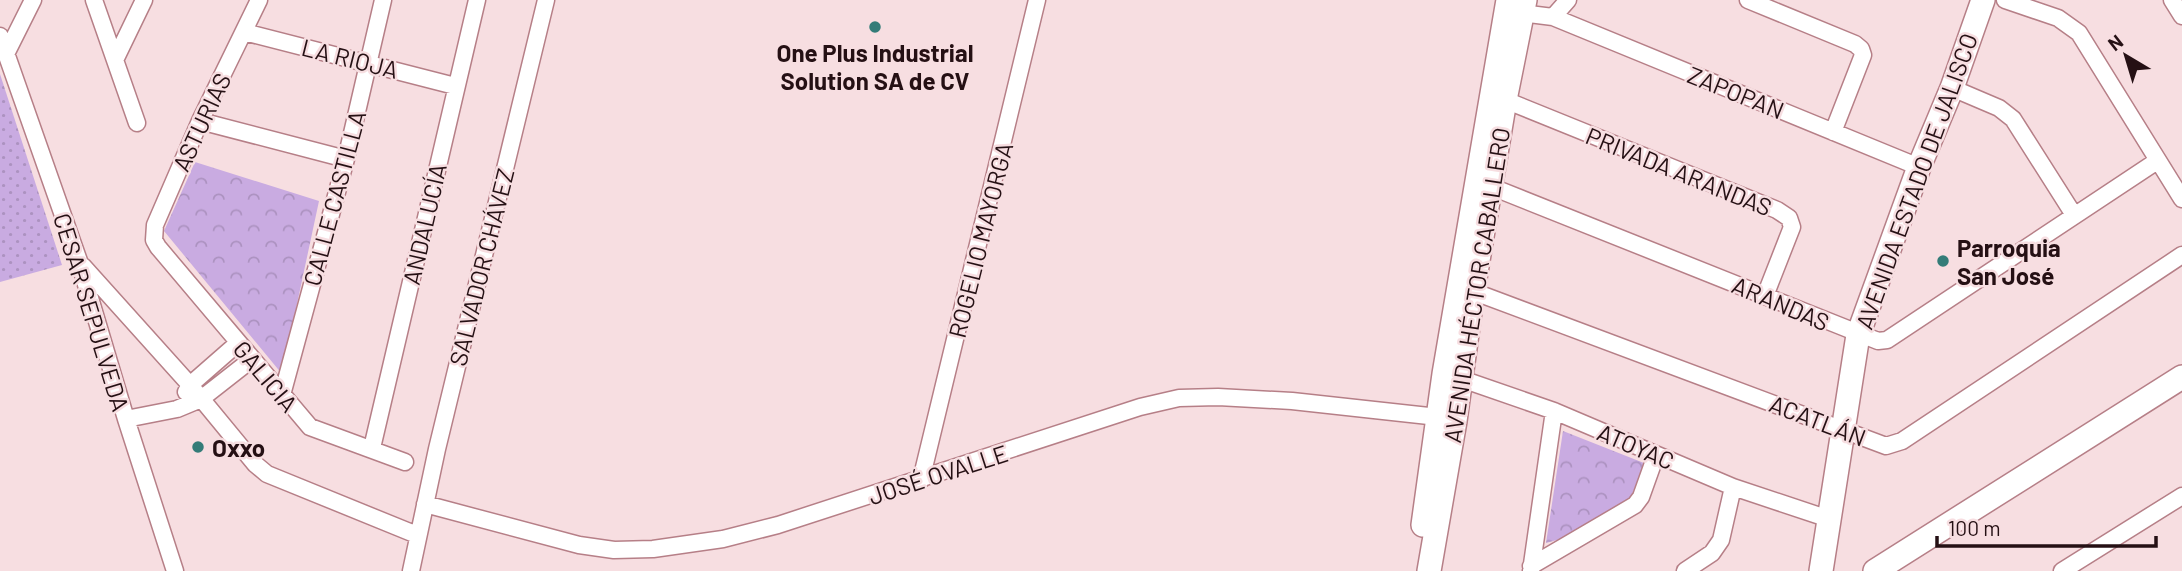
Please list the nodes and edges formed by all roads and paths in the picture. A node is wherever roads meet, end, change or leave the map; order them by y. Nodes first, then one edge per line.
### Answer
1 (33, 0) edge
2 (94, 0) edge
3 (144, 0) edge
4 (259, 0) edge
5 (383, 0) edge
6 (477, 0) edge
7 (546, 0) edge
8 (1038, 0) edge
9 (1568, 0) edge
10 (1748, 0) edge
11 (1983, 0) edge
12 (2005, 0) edge
13 (2172, 0) edge
14 (1515, 6) edge
15 (2182, 16) edge
16 (1553, 17) junction
17 (244, 32) junction
18 (0, 36) edge
19 (6, 54) junction
20 (115, 60) junction
21 (368, 62) junction
22 (455, 86) junction
23 (1952, 88) junction
24 (1497, 99) junction
25 (200, 121) junction
26 (137, 122) dead end
27 (1833, 132) junction
28 (346, 159) junction
29 (2157, 161) junction
30 (1919, 167) junction
31 (1492, 187) junction
32 (2182, 199) edge
33 (2074, 215) junction
34 (158, 247) joint
35 (2182, 255) edge
36 (79, 261) junction
37 (1466, 288) junction
38 (1765, 296) junction
39 (1858, 335) junction
40 (238, 343) junction
41 (252, 359) junction
42 (1452, 376) junction
43 (2182, 377) edge
44 (190, 385) junction
45 (282, 395) junction
46 (201, 399) junction
47 (177, 409) junction
48 (1554, 411) junction
49 (1446, 418) junction
50 (126, 419) junction
51 (1843, 429) junction
52 (372, 448) junction
53 (1656, 455) junction
54 (405, 462) dead end
55 (922, 480) junction
56 (1733, 487) junction
57 (2182, 496) edge
58 (425, 504) junction
59 (1829, 519) junction
60 (418, 535) junction
61 (1531, 569) edge
62 (175, 571) edge
63 (411, 571) edge
64 (1419, 571) edge
65 (1429, 571) edge
66 (1685, 571) edge
67 (1821, 571) edge
68 (1875, 571) edge
69 (2062, 571) edge

1 - 19 street
2 - 20 street
3 - 20 street
4 - 17 street, ASTURIAS
5 - 21 street, CALLE CASTILLA
6 - 22 street, ANDALUCÍA
7 - 58 street, SALVADOR CHÁVEZ
8 - 55 street, ROGELIO MAYORGA
9 - 16 street
10 - 27 street
11 - 23 main road, AVENIDA ESTADO DE JALISCO
12 - 29 street
13 - 15 street
14 - 16 street, ZAPOPAN
14 - 24 main road, AVENIDA HÉCTOR CABALLERO
16 - 27 street, ZAPOPAN
17 - 21 street, LA RIOJA
17 - 25 street, ASTURIAS
18 - 19 street
19 - 36 street, CESAR SEPULVEDA
20 - 26 street
21 - 22 street, LA RIOJA
21 - 28 street, CALLE CASTILLA
22 - 52 street, ANDALUCÍA
23 - 30 main road, AVENIDA ESTADO DE JALISCO
23 - 33 street
24 - 31 main road, AVENIDA HÉCTOR CABALLERO
24 - 37 main road, AVENIDA HÉCTOR CABALLERO
24 - 38 street, PRIVADA ARANDAS
25 - 28 street
25 - 34 street, ASTURIAS
27 - 30 street, ZAPOPAN
28 - 45 street, CALLE CASTILLA
29 - 32 street
29 - 33 street, ARANDAS
30 - 39 main road, AVENIDA ESTADO DE JALISCO
31 - 37 main road, AVENIDA HÉCTOR CABALLERO
31 - 38 street, ARANDAS
33 - 39 street, ARANDAS
34 - 40 street, GALICIA
35 - 51 street, ACATLÁN
36 - 44 street
36 - 50 street, CESAR SEPULVEDA
37 - 42 main road, AVENIDA HÉCTOR CABALLERO
37 - 51 street, ACATLÁN
38 - 39 street, ARANDAS
39 - 51 main road, AVENIDA ESTADO DE JALISCO
40 - 41 street, GALICIA
40 - 44 street
41 - 45 street, GALICIA
41 - 46 street
42 - 48 street, ATOYAC
42 - 49 main road, AVENIDA HÉCTOR CABALLERO
43 - 68 main road
44 - 46 street
44 - 47 street
45 - 52 street, GALICIA
46 - 47 street
46 - 60 street
47 - 50 street
48 - 53 street, ATOYAC
48 - 61 street
49 - 55 street, JOSÉ OVALLE
49 - 64 main road, AVENIDA HÉCTOR CABALLERO
49 - 65 main road, AVENIDA HÉCTOR CABALLERO
50 - 62 street, CESAR SEPULVEDA
51 - 59 main road, AVENIDA ESTADO DE JALISCO
52 - 54 street, GALICIA
53 - 56 street, ATOYAC
53 - 61 street
55 - 58 street, JOSÉ OVALLE
56 - 59 street, ATOYAC
56 - 66 street
57 - 69 street
58 - 60 street, SALVADOR CHÁVEZ
59 - 67 main road, AVENIDA ESTADO DE JALISCO
60 - 63 street, SALVADOR CHÁVEZ

